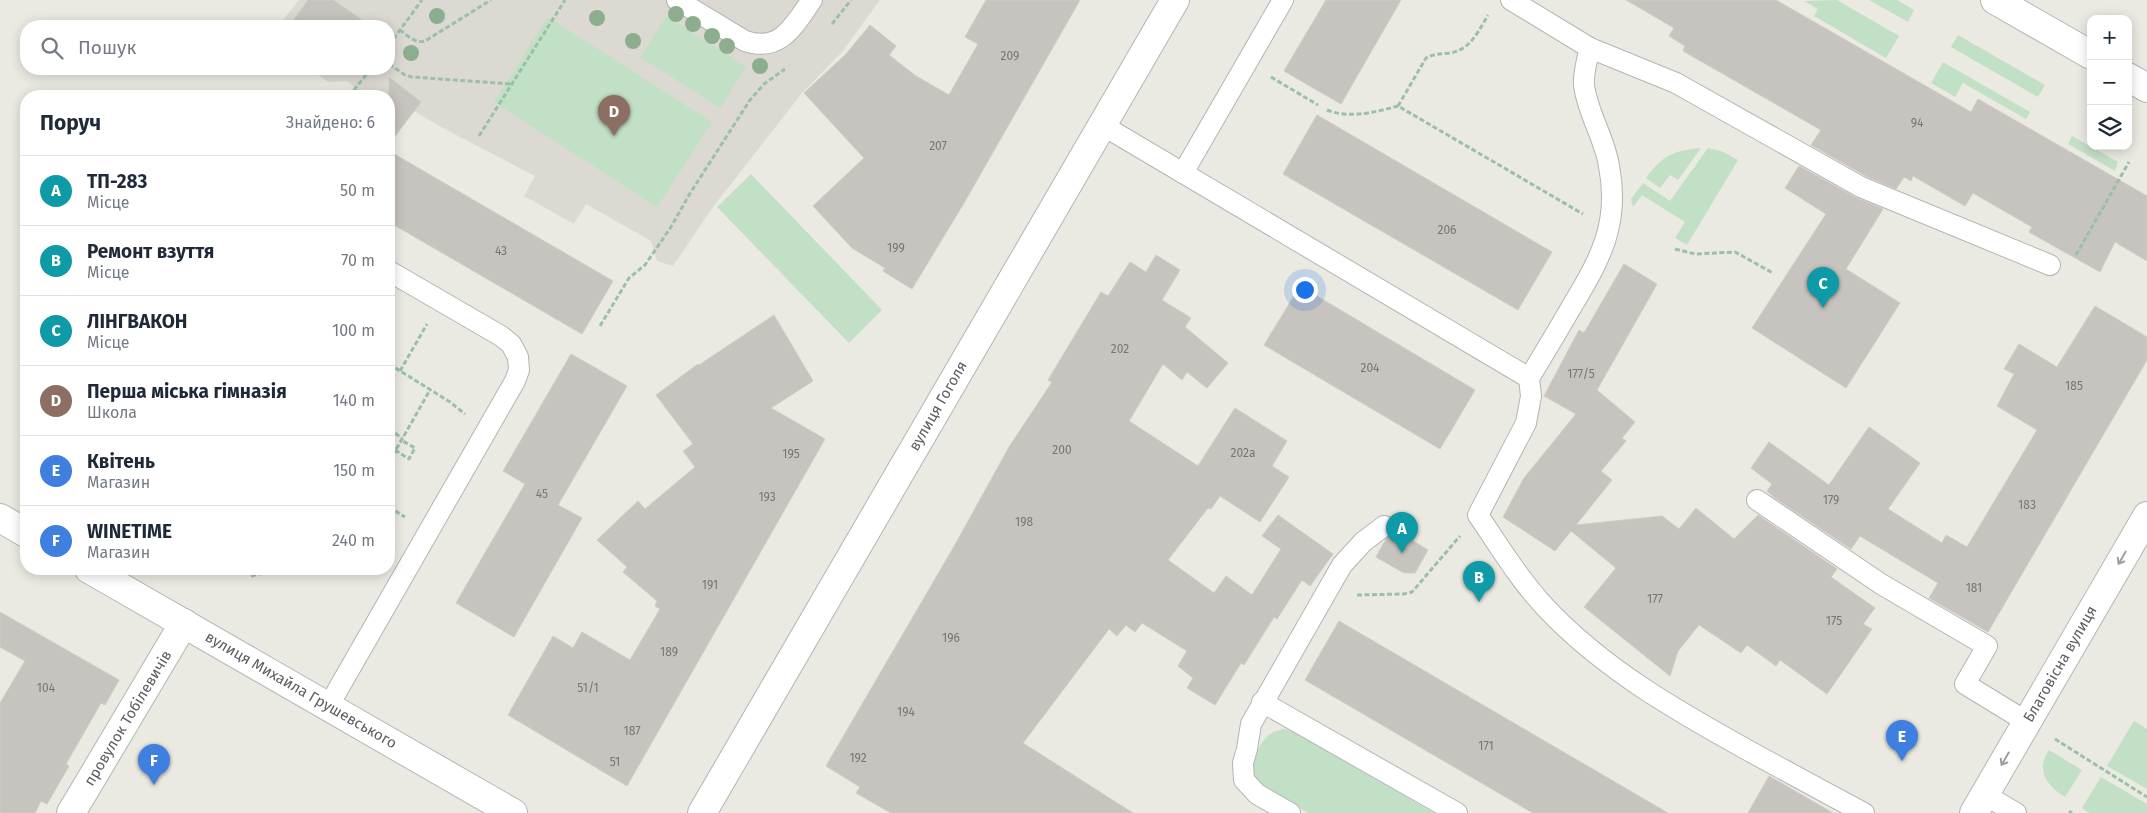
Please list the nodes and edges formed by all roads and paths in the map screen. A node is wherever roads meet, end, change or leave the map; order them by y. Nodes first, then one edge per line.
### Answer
1 (422, 0) edge
2 (491, 0) edge
3 (565, 0) edge
4 (677, 0) edge
5 (812, 0) edge
6 (851, 0) edge
7 (1175, 0) edge
8 (1283, 0) edge
9 (1511, 0) edge
10 (1995, 0) edge
11 (1493, 8) dead end
12 (830, 27) dead end
13 (400, 30) junction
14 (395, 36) edge
15 (1590, 48) junction
16 (2087, 53) edge
17 (1247, 62) junction
18 (792, 65) dead end
19 (395, 68) edge
20 (366, 75) edge
21 (2132, 79) edge
22 (512, 84) junction
23 (2147, 88) edge
24 (354, 90) edge
25 (1318, 105) dead end
26 (1398, 106) junction
27 (1327, 110) dead end
28 (1102, 124) junction
29 (479, 136) dead end
30 (2129, 162) dead end
31 (1183, 173) junction
32 (1610, 229) junction
33 (1675, 249) dead end
34 (2050, 265) joint
35 (1773, 273) dead end
36 (395, 275) edge
37 (440, 301) junction
38 (600, 326) dead end
39 (395, 368) edge
40 (400, 371) junction
41 (1529, 378) junction
42 (430, 390) junction
43 (488, 429) junction
44 (395, 434) edge
45 (402, 439) junction
46 (395, 450) joint
47 (1757, 500) dead end
48 (1478, 515) junction
49 (2147, 516) edge
50 (0, 518) edge
51 (1384, 526) dead end
52 (20, 530) edge
53 (100, 575) edge
54 (255, 575) edge
55 (251, 576) dead end
56 (1324, 595) junction
57 (184, 623) junction
58 (1262, 702) junction
59 (328, 705) junction
60 (2027, 722) junction
61 (153, 758) dead end
62 (159, 775) dead end
63 (2147, 797) edge
64 (1979, 804) edge
65 (71, 813) edge
66 (513, 813) edge
67 (702, 813) edge
68 (1290, 813) edge
69 (1457, 813) edge
70 (1864, 813) edge
71 (2016, 813) edge

1 - 13 path
2 - 13 path
3 - 22 path
4 - 5 lane
6 - 12 path
7 - 28 street, вулиця Гоголя
8 - 17 lane
9 - 15 lane
10 - 16 street
11 - 26 path
13 - 14 path
15 - 32 lane
15 - 34 lane
17 - 25 path
17 - 31 lane
18 - 38 path
19 - 22 path
20 - 24 path
21 - 23 street
22 - 29 path
26 - 27 path
26 - 32 path
28 - 31 lane
28 - 67 street, вулиця Гоголя
30 - 34 path
31 - 41 lane
32 - 41 lane
33 - 35 path
36 - 37 lane
37 - 40 path
37 - 43 lane
39 - 40 path
40 - 42 path
41 - 48 lane
42 - 43 path
42 - 45 path
43 - 59 lane
44 - 45 path
45 - 46 path
45 - 46 path
47 - 60 lane
48 - 56 path
48 - 70 lane
49 -> 60 street, Благовісна вулиця
50 - 52 street
51 - 56 lane
53 - 57 street, вулиця Михайла Грушевського
54 - 55 path
56 - 58 lane
57 - 59 street, вулиця Михайла Грушевського
57 - 65 street, провулок Тобілевичів
58 - 68 lane
58 - 69 lane
59 - 66 street, вулиця Михайла Грушевського
60 - 63 path
60 -> 64 street, Благовісна вулиця
61 - 62 path
64 - 71 lane

